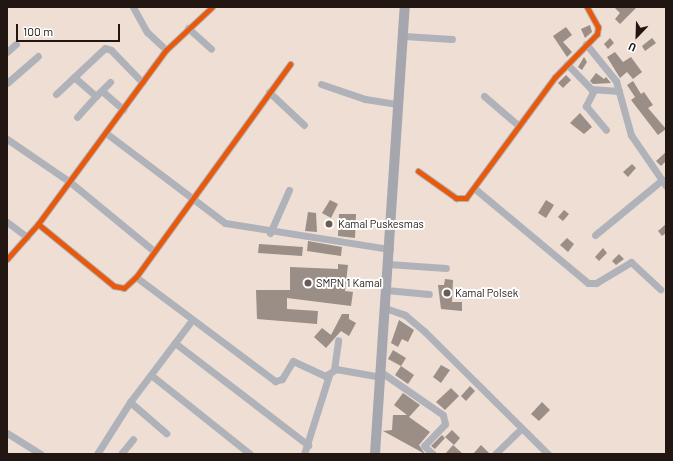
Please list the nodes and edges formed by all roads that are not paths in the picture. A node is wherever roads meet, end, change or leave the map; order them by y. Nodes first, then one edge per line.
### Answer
1 (133, 7) edge
2 (212, 7) edge
3 (404, 7) edge
4 (587, 7) edge
5 (188, 28) junction
6 (404, 36) junction
7 (452, 39) dead end
8 (16, 44) dead end
9 (586, 44) junction
10 (211, 49) dead end
11 (166, 50) junction
12 (7, 52) edge
13 (38, 56) dead end
14 (290, 64) dead end
15 (567, 64) junction
16 (74, 77) junction
17 (9, 78) edge
18 (110, 82) dead end
19 (142, 82) junction
20 (321, 84) dead end
21 (594, 90) junction
22 (619, 91) junction
23 (269, 92) junction
24 (56, 94) dead end
25 (99, 94) junction
26 (484, 96) dead end
27 (398, 104) junction
28 (123, 109) junction
29 (77, 117) dead end
30 (304, 125) dead end
31 (519, 126) junction
32 (606, 130) dead end
33 (106, 134) junction
34 (7, 139) edge
35 (418, 171) dead end
36 (70, 182) junction
37 (664, 183) edge
38 (474, 188) junction
39 (289, 190) dead end
40 (191, 200) junction
41 (7, 222) edge
42 (38, 224) junction
43 (270, 233) junction
44 (595, 235) dead end
45 (27, 237) junction
46 (390, 249) junction
47 (154, 252) junction
48 (8, 255) edge
49 (388, 264) junction
50 (446, 268) dead end
51 (136, 277) junction
52 (660, 289) dead end
53 (386, 290) junction
54 (429, 294) dead end
55 (385, 308) junction
56 (192, 320) junction
57 (338, 340) dead end
58 (175, 343) junction
59 (332, 372) junction
60 (151, 375) junction
61 (381, 375) junction
62 (130, 402) junction
63 (522, 428) junction
64 (7, 433) edge
65 (166, 433) dead end
66 (133, 439) dead end
67 (308, 445) junction
68 (41, 454) edge
69 (96, 454) edge
70 (121, 454) edge
71 (250, 454) edge
72 (304, 454) edge
73 (375, 454) edge
74 (433, 454) edge
75 (495, 454) edge
76 (548, 454) edge

1 - 11 street
2 - 5 street
3 - 6 highway
4 - 9 street
5 - 10 street
5 - 11 street
6 - 7 street
6 - 27 highway
8 - 12 street
9 - 15 street
9 - 22 street
11 - 19 street
13 - 17 street
14 - 23 street
15 - 21 street
15 - 31 street
16 - 19 street
16 - 24 street
16 - 25 street
18 - 25 street
19 - 28 street
20 - 27 street
21 - 22 street
21 - 32 street
22 - 37 street
23 - 30 street
23 - 40 street
25 - 28 street
25 - 29 street
26 - 31 street
27 - 46 highway
28 - 33 street
31 - 38 street
33 - 36 street
33 - 40 street
34 - 36 street
35 - 38 street
36 - 42 street
36 - 47 street
37 - 44 street
38 - 52 street
39 - 43 street
40 - 43 street
40 - 47 street
41 - 45 street
42 - 45 street
42 - 51 street
43 - 46 street
45 - 48 street
46 - 49 highway
47 - 51 street
49 - 50 street
49 - 53 highway
51 - 56 street
53 - 54 street
53 - 55 highway
55 - 61 highway
55 - 63 street
56 - 58 street
56 - 59 street
57 - 59 street
58 - 60 street
58 - 67 street
59 - 61 street
59 - 67 street
60 - 62 street
60 - 71 street
61 - 73 highway
61 - 74 street
62 - 65 street
62 - 69 street
63 - 75 street
63 - 76 street
64 - 68 street
66 - 70 street
67 - 72 street

